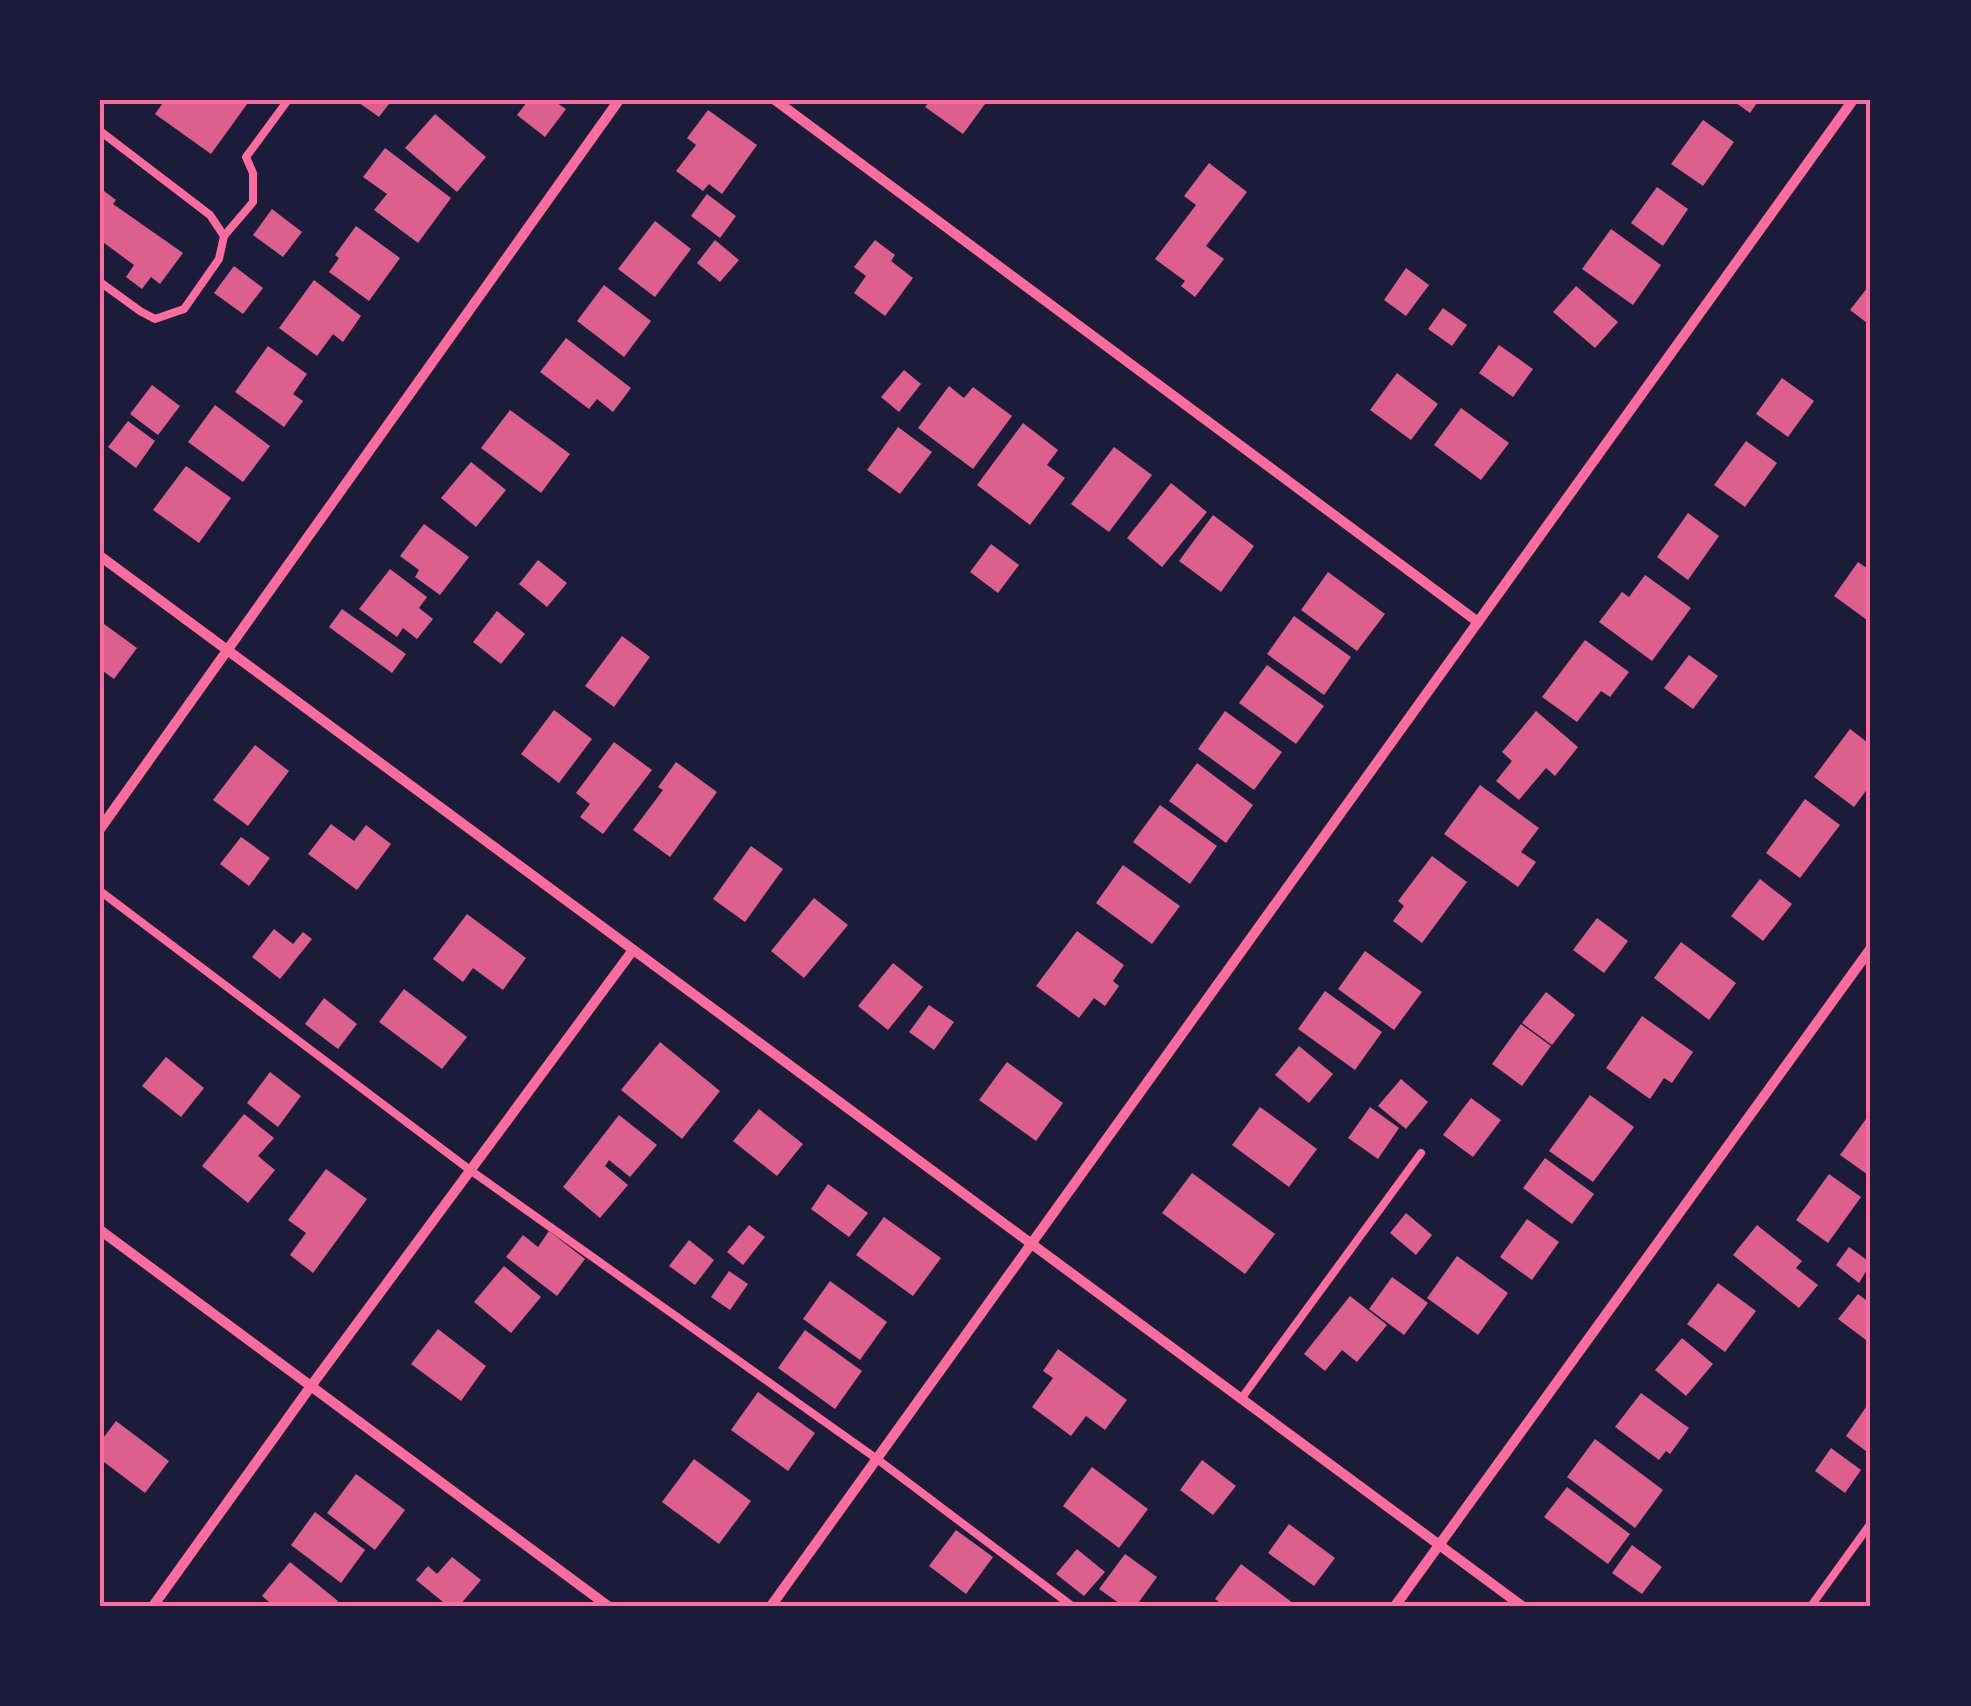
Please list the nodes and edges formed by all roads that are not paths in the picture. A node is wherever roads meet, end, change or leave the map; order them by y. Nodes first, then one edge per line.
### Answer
1 (288, 100) edge
2 (619, 100) edge
3 (775, 100) edge
4 (1853, 100) edge
5 (100, 130) edge
6 (224, 236) junction
7 (100, 282) edge
8 (100, 556) edge
9 (1478, 622) junction
10 (228, 651) junction
11 (100, 828) edge
12 (100, 891) edge
13 (1871, 948) edge
14 (633, 950) junction
15 (1421, 1153) dead end
16 (470, 1170) junction
17 (100, 1230) edge
18 (1031, 1244) junction
19 (311, 1386) junction
20 (1242, 1399) junction
21 (877, 1459) junction
22 (1871, 1524) edge
23 (1439, 1544) junction
24 (153, 1606) edge
25 (608, 1606) edge
26 (771, 1606) edge
27 (1072, 1606) edge
28 (1395, 1606) edge
29 (1522, 1606) edge
30 (1811, 1606) edge

1 - 6 lane
2 - 10 street
3 - 9 street
4 - 9 street
5 - 6 lane
6 - 7 lane
8 - 10 street
9 - 18 street
10 - 11 street
10 - 14 street
12 - 16 lane
13 - 23 street
14 - 16 street
14 - 18 street
15 - 20 lane
16 - 19 street
16 - 21 lane
17 - 19 street
18 - 20 street
18 - 21 street
19 - 24 street
19 - 25 street
20 - 23 street
21 - 26 street
21 - 27 lane
22 - 30 lane
23 - 28 street
23 - 29 street

